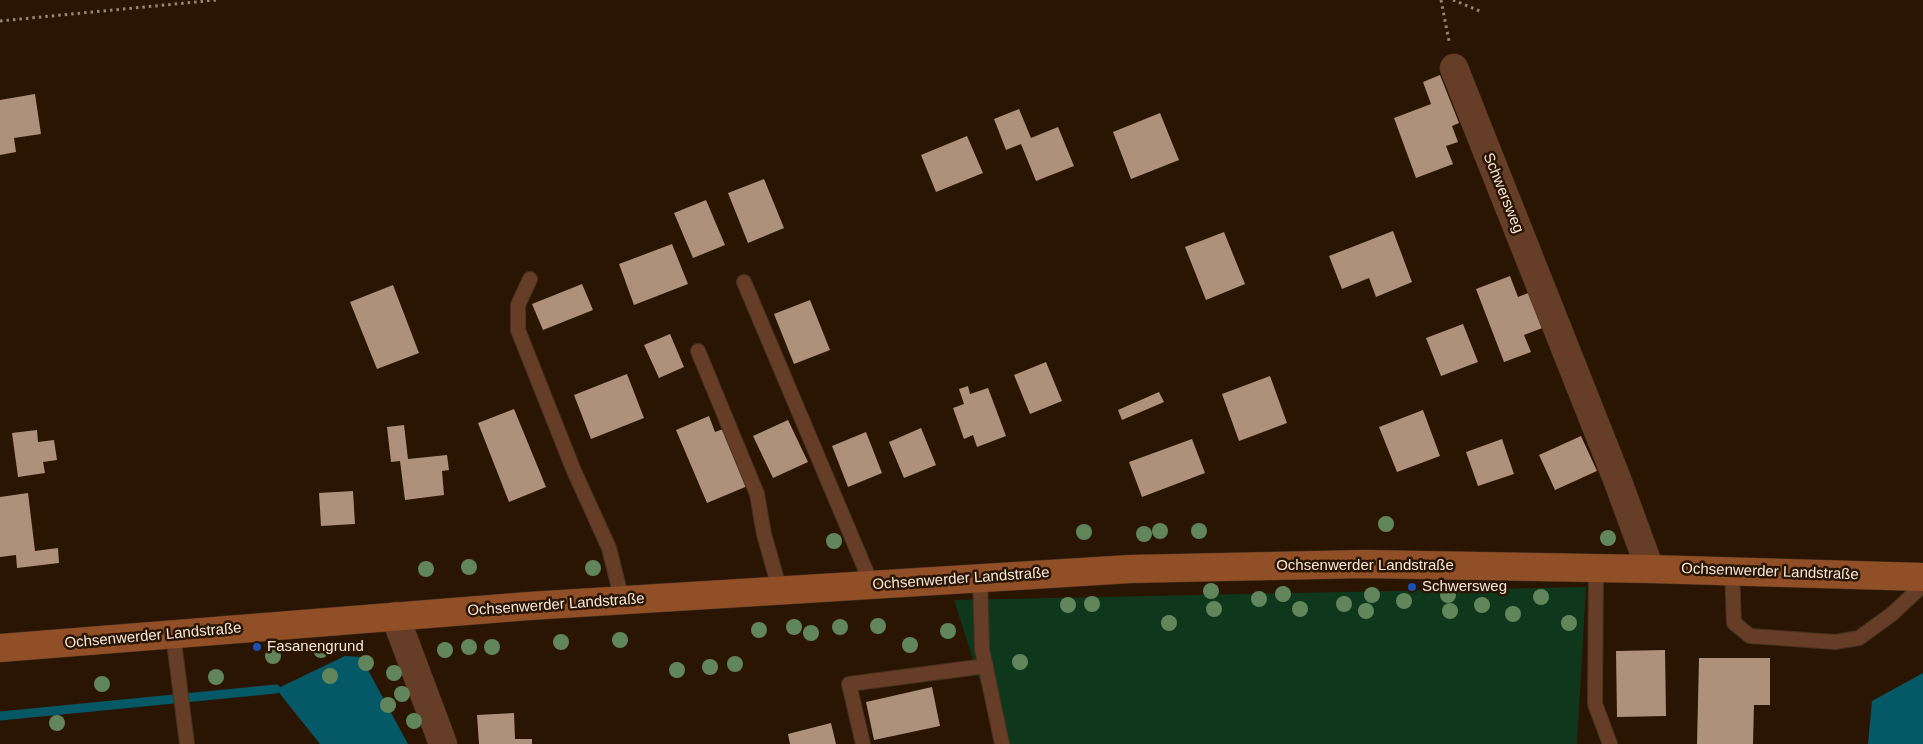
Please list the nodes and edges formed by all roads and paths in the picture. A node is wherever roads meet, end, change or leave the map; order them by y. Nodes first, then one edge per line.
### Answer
1 (216, 0) edge
2 (1441, 0) edge
3 (1453, 0) edge
4 (1482, 12) dead end
5 (0, 21) edge
6 (1454, 68) joint
7 (530, 279) dead end
8 (744, 282) dead end
9 (698, 351) dead end
10 (1596, 568) junction
11 (1650, 569) junction
12 (1732, 571) junction
13 (1923, 576) edge
14 (980, 578) junction
15 (872, 585) junction
16 (1923, 585) edge
17 (780, 590) junction
18 (622, 600) junction
19 (395, 616) junction
20 (173, 634) junction
21 (0, 648) edge
22 (986, 666) junction
23 (187, 744) edge
24 (443, 744) edge
25 (863, 744) edge
26 (1002, 744) edge
27 (1610, 744) edge

1 - 5 path
2 - 6 path
3 - 4 path
6 - 11 street, Schwersweg
7 - 18 lane
8 - 15 lane
9 - 17 lane
10 - 11 street, Ochsenwerder Landstraße
10 - 14 street, Ochsenwerder Landstraße
10 - 27 lane
11 - 12 street, Ochsenwerder Landstraße
12 - 13 street, Ochsenwerder Landstraße
12 - 16 lane
14 - 15 street, Ochsenwerder Landstraße
14 - 22 lane
15 - 17 street, Ochsenwerder Landstraße
17 - 18 street, Ochsenwerder Landstraße
18 - 19 street, Ochsenwerder Landstraße
19 - 20 street, Ochsenwerder Landstraße
19 - 24 street
20 - 21 street, Ochsenwerder Landstraße
20 - 23 lane
22 - 25 lane
22 - 26 lane

